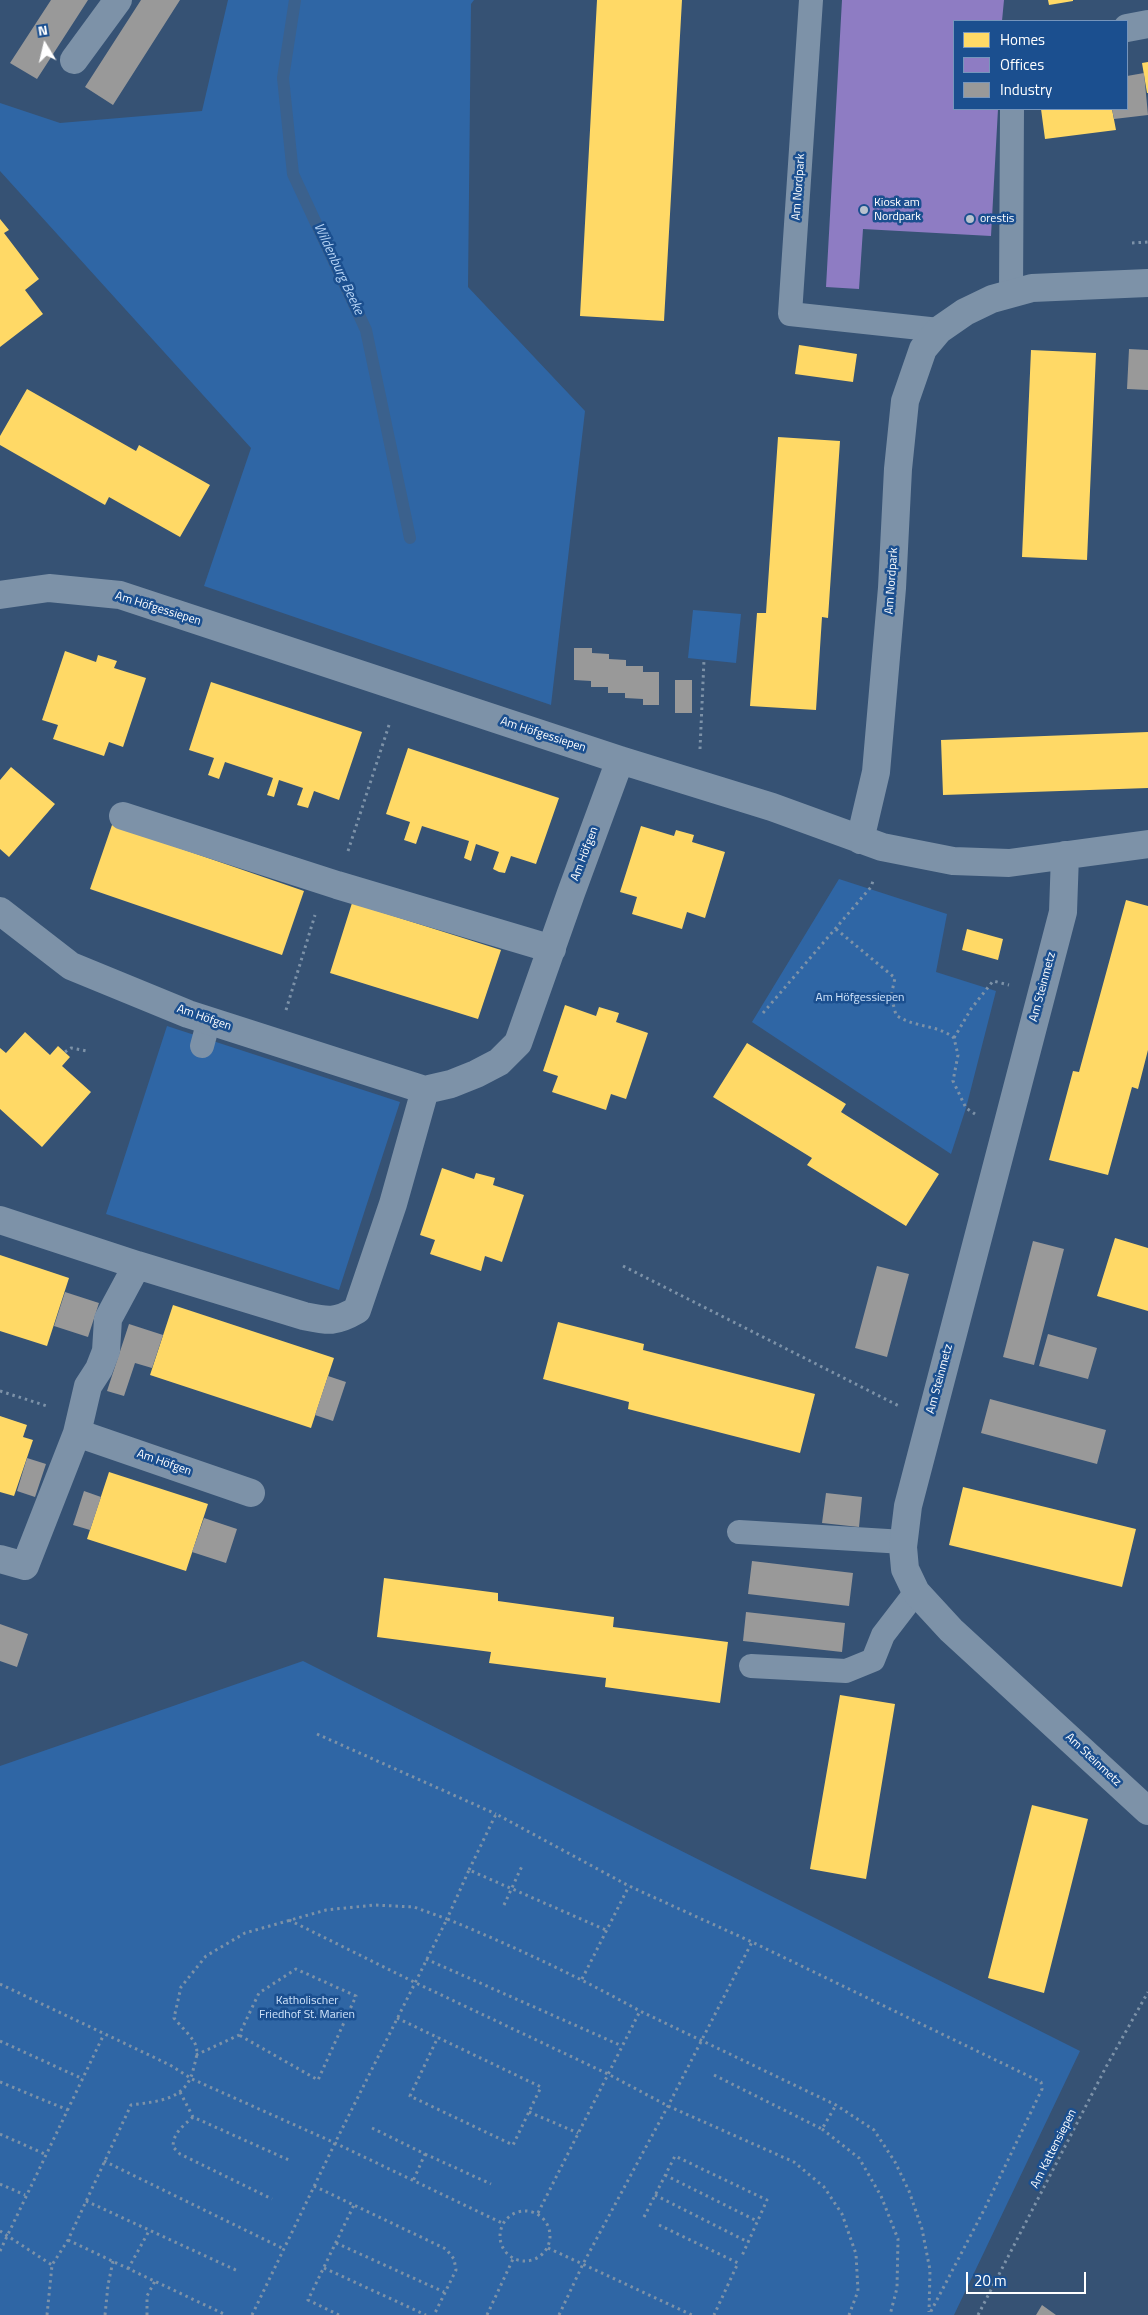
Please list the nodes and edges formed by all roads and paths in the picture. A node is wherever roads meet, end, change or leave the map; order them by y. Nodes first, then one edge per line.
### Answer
1 (118, 0) edge
2 (811, 0) edge
3 (1148, 24) edge
4 (1128, 28) edge
5 (74, 60) dead end
6 (1012, 110) edge
7 (1148, 242) edge
8 (1132, 243) dead end
9 (1148, 283) edge
10 (1021, 291) junction
11 (939, 330) junction
12 (0, 595) edge
13 (704, 660) dead end
14 (401, 687) junction
15 (620, 760) junction
16 (699, 785) junction
17 (123, 816) dead end
18 (358, 823) dead end
19 (860, 840) junction
20 (1148, 844) edge
21 (1065, 855) junction
22 (325, 881) junction
23 (871, 887) dead end
24 (0, 911) edge
25 (836, 928) junction
26 (552, 949) junction
27 (1016, 987) dead end
28 (763, 1013) dead end
29 (209, 1020) junction
30 (954, 1038) junction
31 (277, 1042) junction
32 (202, 1046) dead end
33 (86, 1051) dead end
34 (65, 1052) dead end
35 (953, 1081) dead end
36 (425, 1090) junction
37 (0, 1220) edge
38 (137, 1265) junction
39 (623, 1266) dead end
40 (0, 1391) edge
41 (928, 1422) junction
42 (79, 1425) junction
43 (251, 1493) dead end
44 (739, 1532) dead end
45 (904, 1542) junction
46 (0, 1559) edge
47 (916, 1592) junction
48 (751, 1666) dead end
49 (317, 1734) dead end
50 (1148, 1811) edge
51 (496, 1814) junction
52 (522, 1866) dead end
53 (469, 1870) junction
54 (629, 1886) junction
55 (512, 1889) junction
56 (504, 1905) dead end
57 (447, 1919) junction
58 (289, 1920) junction
59 (606, 1930) dead end
60 (752, 1942) junction
61 (426, 1959) junction
62 (582, 1979) junction
63 (414, 1982) junction
64 (0, 1984) edge
65 (1148, 1992) edge
66 (640, 2011) junction
67 (397, 2018) junction
68 (104, 2034) junction
69 (239, 2035) junction
70 (438, 2037) junction
71 (701, 2040) junction
72 (0, 2041) edge
73 (622, 2046) junction
74 (196, 2055) junction
75 (608, 2074) junction
76 (714, 2075) dead end
77 (83, 2079) junction
78 (192, 2079) junction
79 (0, 2082) edge
80 (180, 2092) junction
81 (836, 2105) junction
82 (668, 2106) junction
83 (68, 2110) junction
84 (529, 2112) junction
85 (193, 2117) junction
86 (372, 2128) dead end
87 (822, 2129) junction
88 (0, 2134) edge
89 (578, 2134) junction
90 (334, 2143) junction
91 (425, 2154) junction
92 (47, 2155) junction
93 (104, 2161) junction
94 (291, 2161) dead end
95 (666, 2175) junction
96 (412, 2181) junction
97 (0, 2184) edge
98 (490, 2184) dead end
99 (314, 2186) junction
100 (25, 2195) junction
101 (655, 2195) junction
102 (272, 2199) dead end
103 (86, 2201) junction
104 (354, 2205) junction
105 (538, 2213) junction
106 (644, 2217) dead end
107 (758, 2221) junction
108 (502, 2223) junction
109 (659, 2225) dead end
110 (0, 2231) edge
111 (149, 2231) junction
112 (7, 2235) junction
113 (68, 2240) junction
114 (748, 2242) junction
115 (336, 2243) junction
116 (548, 2248) junction
117 (284, 2249) junction
118 (0, 2250) edge
119 (741, 2258) dead end
120 (513, 2259) junction
121 (113, 2262) junction
122 (583, 2264) junction
123 (52, 2265) junction
124 (128, 2268) junction
125 (324, 2268) junction
126 (238, 2271) dead end
127 (155, 2281) junction
128 (444, 2292) junction
129 (929, 2314) edge
130 (47, 2315) edge
131 (106, 2315) edge
132 (147, 2315) edge
133 (226, 2315) edge
134 (252, 2315) edge
135 (339, 2315) edge
136 (426, 2315) edge
137 (434, 2315) edge
138 (488, 2315) edge
139 (559, 2315) edge
140 (692, 2315) edge
141 (714, 2315) edge
142 (849, 2315) edge
143 (890, 2315) edge
144 (978, 2315) edge

1 - 5 street
2 - 11 lane, Am Nordpark
3 - 4 street
6 - 10 lane
7 - 8 path
9 - 10 street, Am Nordpark
10 - 11 street, Am Nordpark
11 - 19 street, Am Nordpark
12 - 14 street, Am Höfgessiepen
13 - 16 path
14 - 15 street, Am Höfgessiepen
14 - 18 path
15 - 16 street, Am Höfgessiepen
15 - 26 street, Am Höfgen
16 - 19 street, Am Höfgessiepen
17 - 22 street
19 - 21 street, Am Höfgessiepen
20 - 21 street, Am Höfgessiepen
21 - 41 street, Am Steinmetz
22 - 26 street
22 - 31 path
23 - 25 path
24 - 29 street, Am Höfgen
25 - 28 path
25 - 30 path
26 - 36 street, Am Höfgen
27 - 30 path
29 - 31 street, Am Höfgen
29 - 32 lane
30 - 35 path
31 - 36 street, Am Höfgen
33 - 34 path
36 - 38 street
37 - 38 street
38 - 42 street
39 - 41 path
40 - 42 path
41 - 45 street, Am Steinmetz
42 - 43 street, Am Höfgen
42 - 46 street
44 - 45 lane
45 - 47 street, Am Steinmetz
47 - 48 lane
47 - 50 street, Am Steinmetz
49 - 51 path
51 - 53 path
51 - 54 path
52 - 55 path
53 - 55 path
53 - 57 path
54 - 60 path
54 - 62 path
55 - 56 path
55 - 59 path
57 - 58 path
57 - 61 path
57 - 62 path
58 - 63 path
58 - 74 path
60 - 71 path
60 - 129 path
61 - 63 path
61 - 73 path
62 - 66 path
63 - 67 path
63 - 75 path
64 - 68 path
65 - 144 path, Am Kattensiepen
66 - 71 path
66 - 73 path
67 - 70 path
67 - 90 path
68 - 77 path
68 - 78 path
69 - 69 path
69 - 74 path
70 - 84 path
70 - 84 path
71 - 81 path
71 - 82 path
72 - 77 path
73 - 75 path
74 - 78 path
75 - 82 path
75 - 89 path
76 - 87 path
77 - 83 path
78 - 80 path
78 - 90 path
79 - 83 path
80 - 85 path
80 - 93 path
81 - 87 path
81 - 129 path
82 - 122 path
82 - 142 path
83 - 92 path
84 - 89 path
85 - 94 path
85 - 102 path
86 - 91 path
87 - 143 path
88 - 92 path
89 - 105 path
90 - 96 path
90 - 99 path
91 - 96 path
91 - 98 path
92 - 100 path
93 - 103 path
93 - 117 path
95 - 101 path
95 - 107 path
95 - 107 path
96 - 108 path
97 - 100 path
99 - 104 path
99 - 117 path
100 - 112 path
101 - 106 path
101 - 114 path
103 - 111 path
103 - 113 path
104 - 115 path
104 - 128 path
105 - 108 path
105 - 116 path
107 - 114 path
108 - 120 path
109 - 141 path
110 - 112 path
111 - 124 path
111 - 126 path
112 - 118 path
112 - 123 path
113 - 121 path
113 - 123 path
114 - 119 path
115 - 125 path
115 - 128 path
116 - 120 path
116 - 122 path
117 - 134 path
120 - 138 path
121 - 124 path
121 - 131 path
122 - 139 path
122 - 140 path
123 - 130 path
124 - 127 path
125 - 135 path
125 - 136 path
127 - 132 path
127 - 133 path
128 - 137 path

